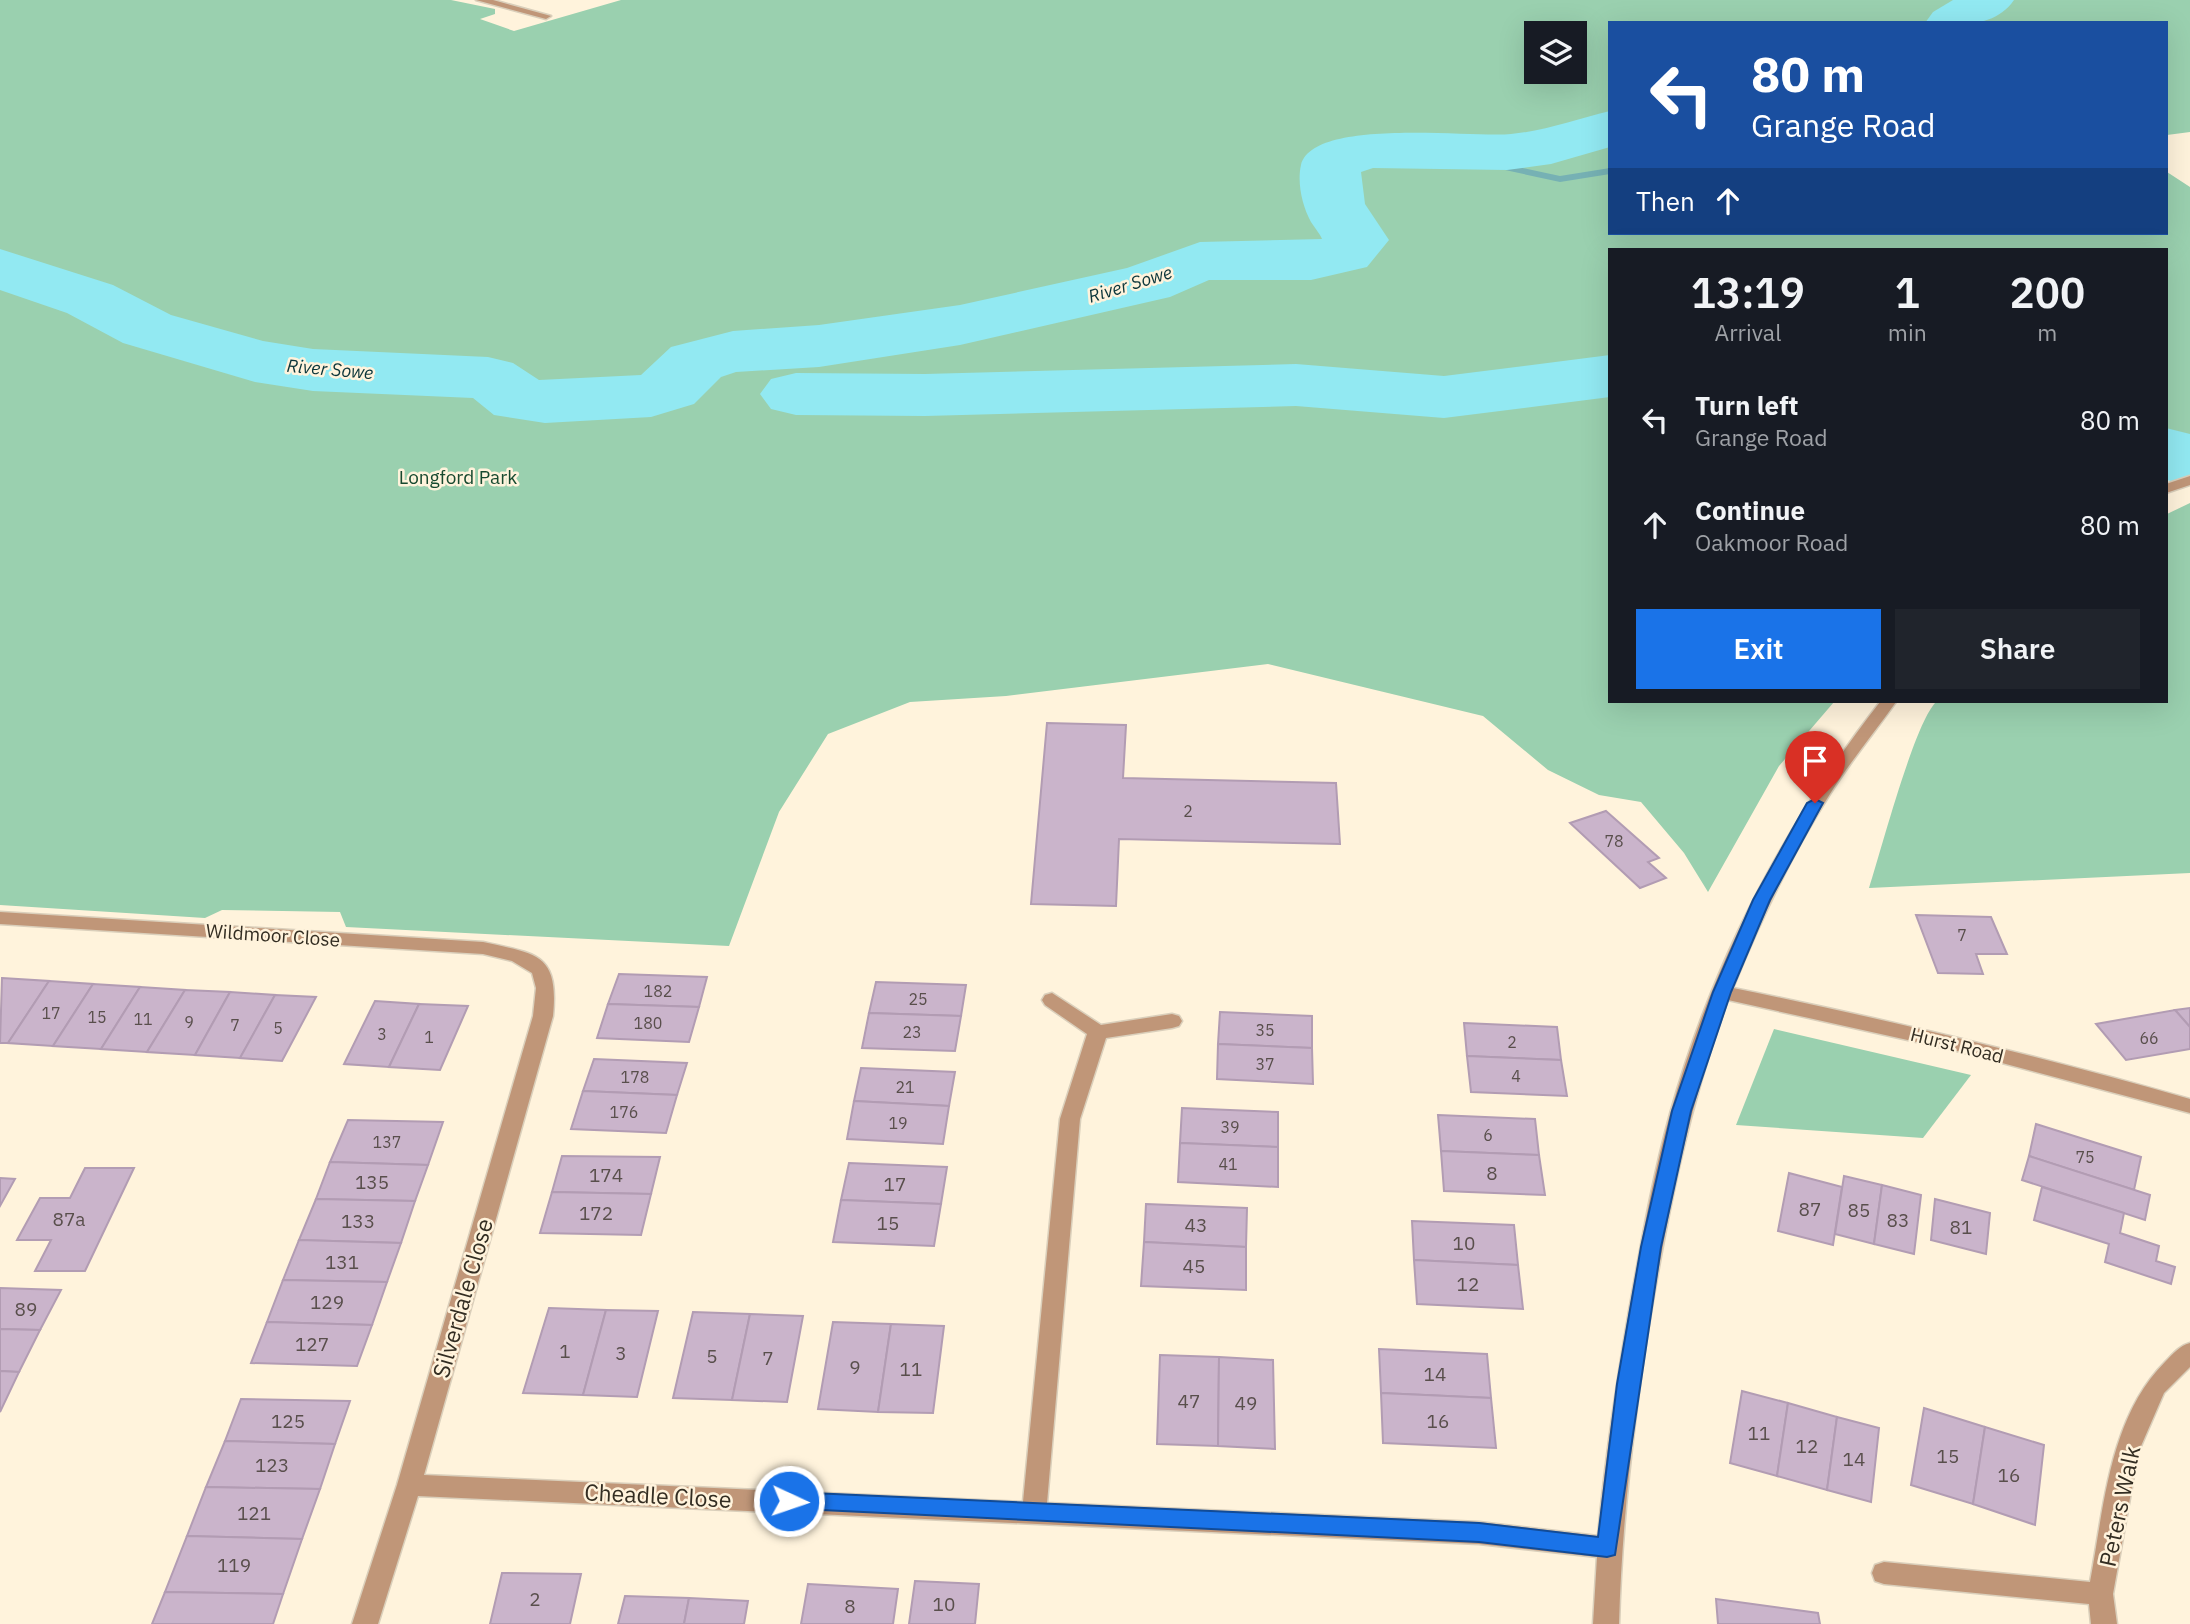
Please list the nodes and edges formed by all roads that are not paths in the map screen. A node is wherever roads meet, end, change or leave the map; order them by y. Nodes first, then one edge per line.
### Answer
1 (481, 0) edge
2 (546, 16) dead end
3 (1887, 703) edge
4 (0, 918) edge
5 (541, 970) joint
6 (1722, 992) junction
7 (1052, 1000) dead end
8 (1171, 1021) dead end
9 (1098, 1032) junction
10 (2190, 1106) edge
11 (2190, 1352) edge
12 (409, 1485) junction
13 (1034, 1512) junction
14 (1607, 1548) junction
15 (1884, 1573) dead end
16 (2100, 1594) junction
17 (365, 1624) edge
18 (1606, 1624) edge
19 (2104, 1624) edge

1 - 2 street
3 - 6 street
4 - 5 street, Wildmoor Close
5 - 12 street, Silverdale Close
6 - 10 street, Hurst Road
6 - 14 street
7 - 9 street
8 - 9 street
9 - 13 street
11 - 16 street, Peters Walk
12 - 13 street, Cheadle Close
12 - 17 street, Silverdale Close
13 - 14 street, Cheadle Close
14 - 18 street
15 - 16 street, Peters Walk
16 - 19 street, Peters Walk

